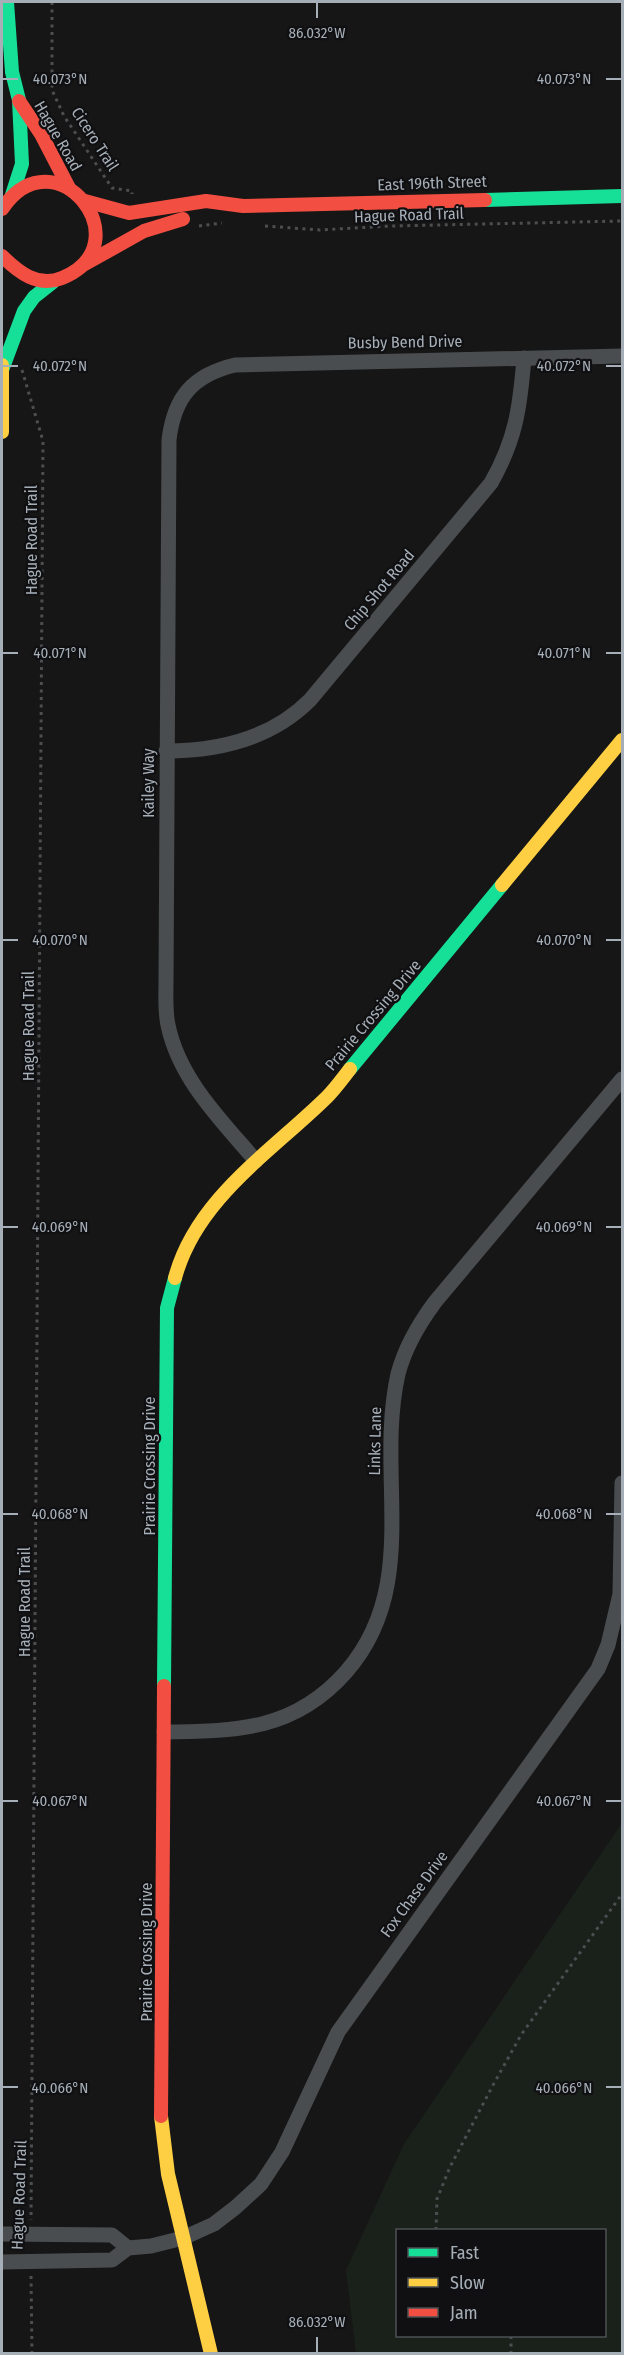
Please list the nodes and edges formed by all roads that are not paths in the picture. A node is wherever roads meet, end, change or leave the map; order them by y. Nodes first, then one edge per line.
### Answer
1 (7, 2) edge
2 (19, 100) junction
3 (69, 188) junction
4 (622, 195) edge
5 (6, 201) edge
6 (86, 201) junction
7 (243, 206) junction
8 (2, 256) edge
9 (84, 265) junction
10 (53, 282) junction
11 (622, 356) edge
12 (524, 358) junction
13 (2, 365) edge
14 (2, 370) edge
15 (193, 384) joint
16 (2, 432) edge
17 (622, 740) edge
18 (166, 751) junction
19 (622, 1079) edge
20 (256, 1161) junction
21 (622, 1483) edge
22 (164, 1732) junction
23 (2, 2234) edge
24 (183, 2238) junction
25 (129, 2248) junction
26 (2, 2262) edge
27 (211, 2354) edge

1 - 2 street, Hague Road
2 - 3 street, Hague Road
2 - 5 street, Hague Road
3 - 5 street
3 - 6 street
4 - 7 street, East 196th Street
6 - 7 street, East 196th Street
6 - 9 street
7 - 9 street, East 196th Street
8 - 10 street
9 - 10 street, East 196th Street
10 - 14 street
11 - 12 street, Busby Bend Drive
12 - 15 street, Busby Bend Drive
12 - 18 street, Chip Shot Road
13 - 14 street
14 - 16 street
15 - 18 street, Kailey Way
17 - 20 street, Prairie Crossing Drive
18 - 20 street, Kailey Way
19 - 22 street, Links Lane
20 - 22 street, Prairie Crossing Drive
21 - 24 street, Fox Chase Drive
22 - 24 street, Prairie Crossing Drive
23 - 25 street
24 - 25 street, Fox Chase Drive
24 - 27 street, Prairie Crossing Drive
25 - 26 street, Fox Chase Drive

